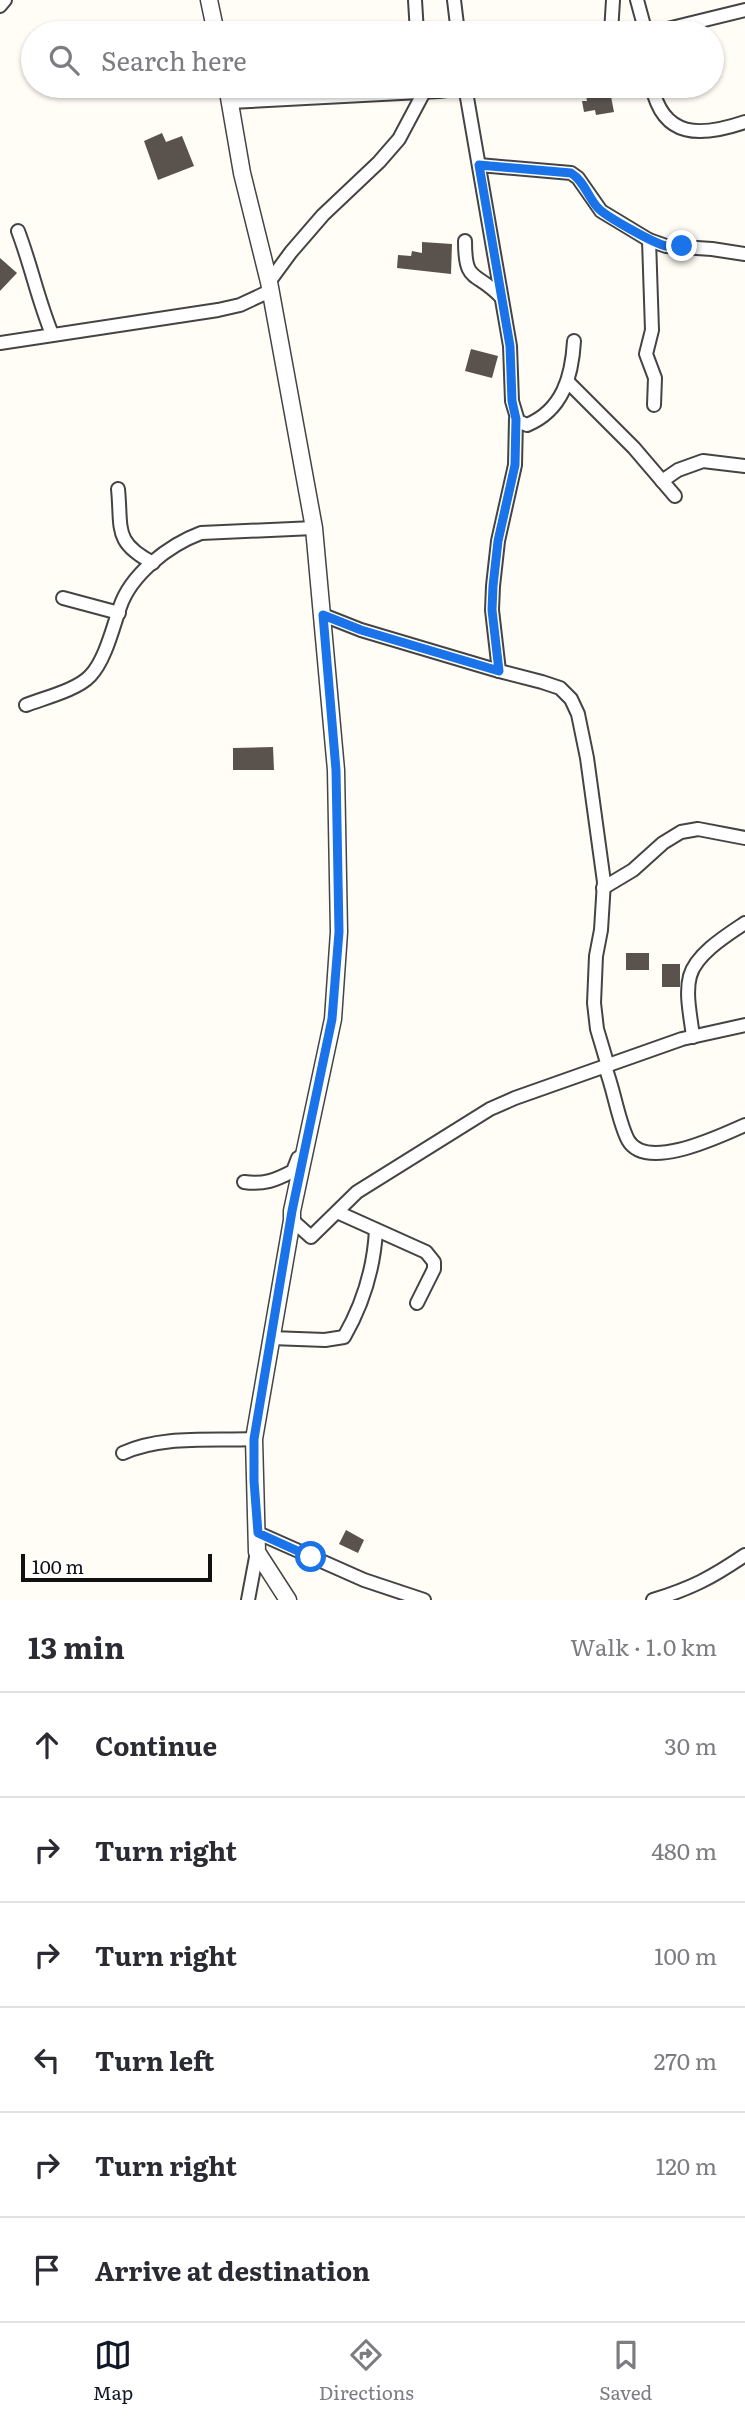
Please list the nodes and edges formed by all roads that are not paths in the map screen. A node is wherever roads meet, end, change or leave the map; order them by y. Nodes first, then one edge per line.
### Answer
1 (5, 0) edge
2 (209, 0) edge
3 (415, 0) edge
4 (453, 0) edge
5 (613, 0) edge
6 (636, 0) edge
7 (0, 6) edge
8 (745, 10) edge
9 (213, 21) edge
10 (416, 21) edge
11 (456, 21) edge
12 (612, 21) edge
13 (644, 21) edge
14 (699, 21) edge
15 (229, 98) edge
16 (294, 98) edge
17 (417, 98) edge
18 (470, 98) edge
19 (655, 98) edge
20 (230, 102) junction
21 (745, 122) edge
22 (479, 165) junction
23 (18, 231) dead end
24 (649, 240) junction
25 (465, 241) dead end
26 (745, 254) edge
27 (270, 287) junction
28 (502, 298) junction
29 (52, 334) junction
30 (575, 341) dead end
31 (0, 343) edge
32 (568, 382) junction
33 (654, 405) dead end
34 (516, 419) junction
35 (745, 466) edge
36 (662, 481) junction
37 (118, 489) dead end
38 (675, 496) dead end
39 (314, 528) junction
40 (153, 563) junction
41 (63, 598) dead end
42 (118, 613) junction
43 (323, 615) junction
44 (499, 671) junction
45 (26, 705) dead end
46 (745, 838) edge
47 (604, 888) junction
48 (745, 923) edge
49 (745, 1025) edge
50 (693, 1037) junction
51 (607, 1066) junction
52 (745, 1125) edge
53 (307, 1135) junction
54 (244, 1182) dead end
55 (337, 1212) junction
56 (292, 1220) junction
57 (376, 1230) junction
58 (417, 1303) dead end
59 (271, 1338) junction
60 (254, 1439) junction
61 (123, 1453) dead end
62 (258, 1533) junction
63 (257, 1552) junction
64 (745, 1555) edge
65 (248, 1600) edge
66 (288, 1600) edge
67 (424, 1600) edge
68 (653, 1600) edge

1 - 7 street
2 - 9 street
3 - 10 street
4 - 11 street
5 - 12 street
6 - 13 street
8 - 14 street
15 - 20 street
16 - 20 street
17 - 27 street
18 - 22 street
19 - 21 street
20 - 27 street
22 - 24 street
22 - 28 street
23 - 29 street
24 - 26 street
24 - 33 street
25 - 28 street
27 - 29 street
27 - 39 street
28 - 34 street
29 - 31 street
30 - 32 street
32 - 34 street
32 - 36 street
34 - 44 street
35 - 36 street
36 - 38 street
37 - 40 street
39 - 40 street
39 - 43 street
40 - 42 street
41 - 42 street
42 - 45 street
43 - 44 street
43 - 53 street
44 - 47 street
46 - 47 street
47 - 51 street
48 - 50 street
49 - 50 street
50 - 51 street
51 - 52 street
51 - 55 street
53 - 54 street
53 - 56 street
55 - 56 street
55 - 57 street
56 - 59 street
57 - 58 street
57 - 59 street
59 - 60 street
60 - 61 street
60 - 62 street
62 - 63 street
62 - 67 street
63 - 65 street
63 - 66 street
64 - 68 street

